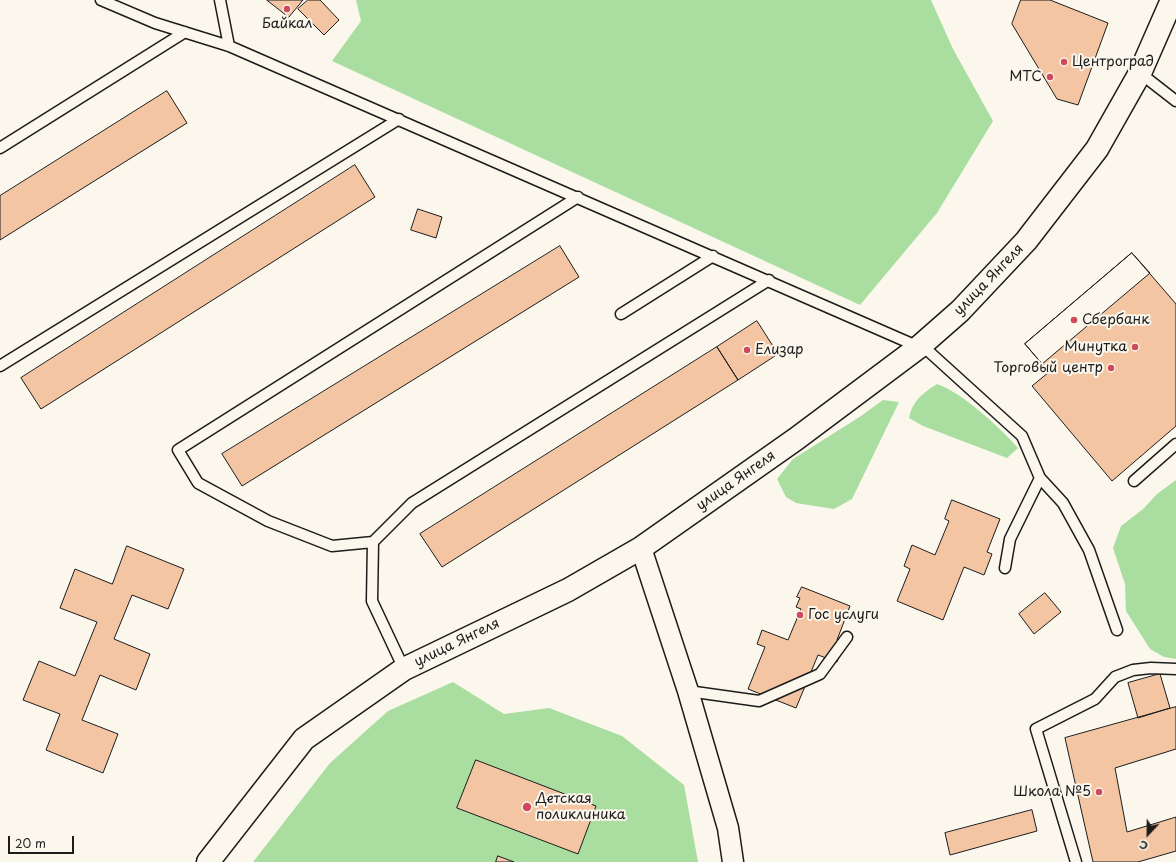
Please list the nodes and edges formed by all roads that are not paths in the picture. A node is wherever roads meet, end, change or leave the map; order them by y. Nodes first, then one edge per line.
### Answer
1 (101, 0) edge
2 (220, 0) edge
3 (1172, 0) edge
4 (186, 32) junction
5 (229, 46) junction
6 (1140, 73) junction
7 (1176, 101) edge
8 (399, 119) junction
9 (0, 148) edge
10 (578, 197) junction
11 (713, 256) junction
12 (769, 280) junction
13 (621, 314) dead end
14 (919, 348) junction
15 (0, 366) edge
16 (1176, 444) edge
17 (1040, 478) junction
18 (1134, 481) dead end
19 (373, 542) junction
20 (641, 548) junction
21 (1005, 568) dead end
22 (1117, 630) dead end
23 (847, 637) dead end
24 (404, 669) junction
25 (1176, 669) edge
26 (688, 691) junction
27 (208, 862) edge
28 (733, 862) edge
29 (1076, 862) edge

1 - 4 lane
2 - 5 lane
3 - 6 street, улица Янгеля
4 - 5 lane
4 - 9 lane
5 - 8 lane
6 - 7 lane
6 - 14 street, улица Янгеля
8 - 10 lane
8 - 15 lane
10 - 11 lane
10 - 19 lane
11 - 12 lane
11 - 13 lane
12 - 14 lane
12 - 19 lane
14 - 17 lane
14 - 20 street, улица Янгеля
16 - 18 lane
17 - 21 lane
17 - 22 lane
19 - 24 lane
20 - 24 street, улица Янгеля
20 - 26 street
23 - 26 lane
24 - 27 street, улица Янгеля
25 - 29 lane
26 - 28 street

